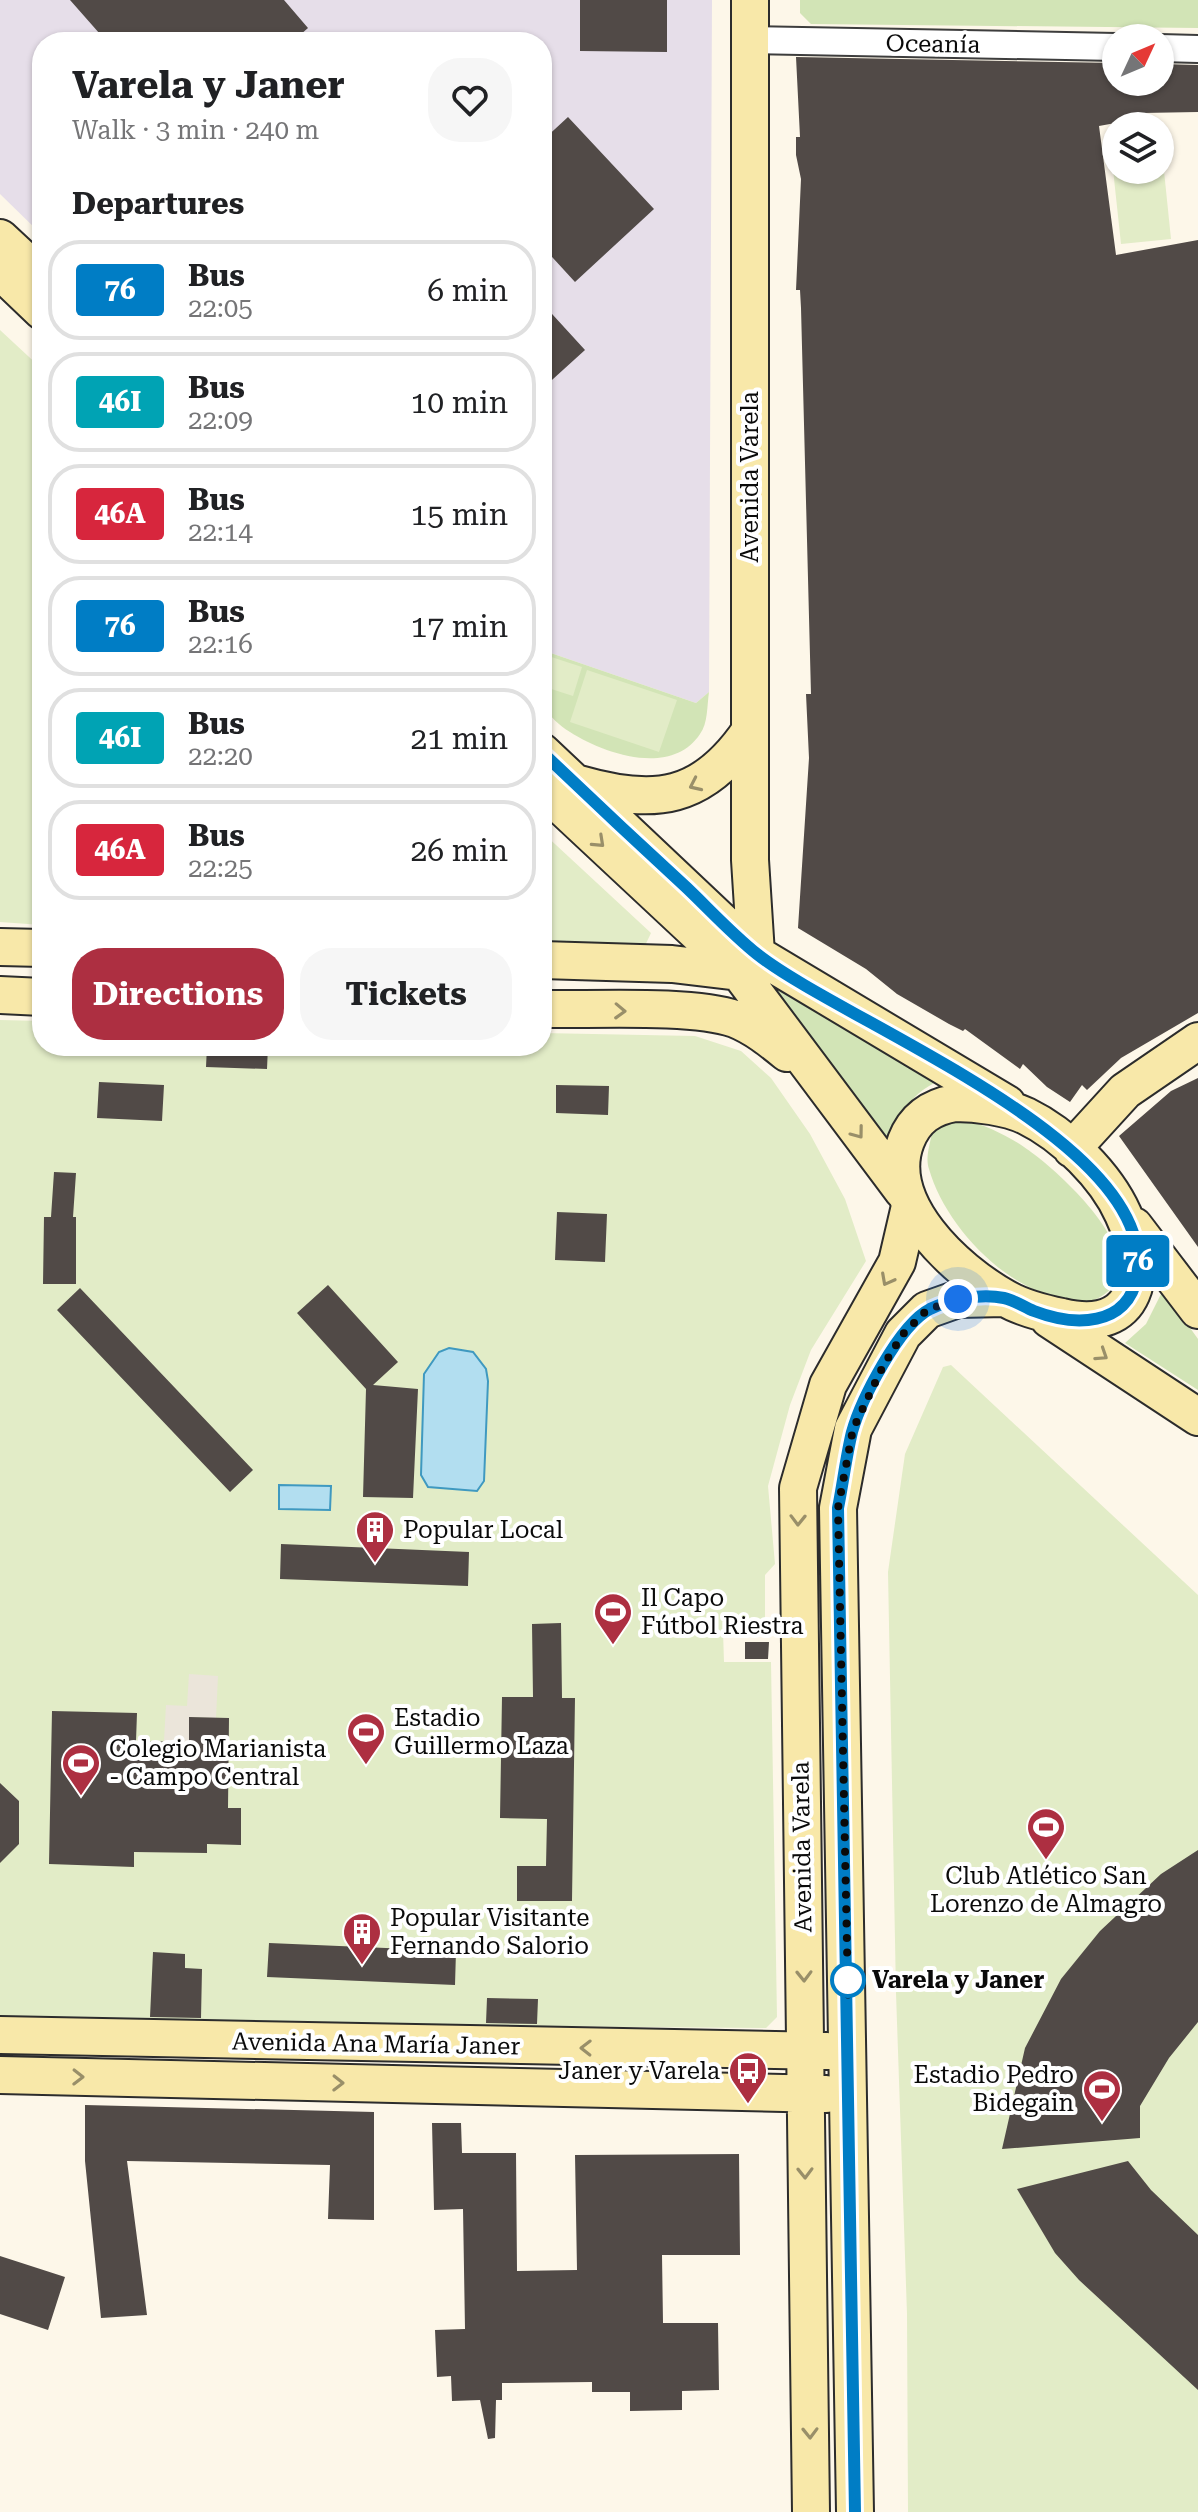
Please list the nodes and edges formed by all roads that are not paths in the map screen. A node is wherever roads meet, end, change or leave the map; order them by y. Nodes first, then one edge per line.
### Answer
1 (750, 0) edge
2 (750, 40) junction
3 (1102, 47) edge
4 (1174, 48) edge
5 (1198, 49) edge
6 (0, 238) edge
7 (32, 268) edge
8 (0, 271) edge
9 (32, 301) edge
10 (750, 731) junction
11 (558, 786) edge
12 (687, 924) junction
13 (0, 947) edge
14 (32, 948) edge
15 (552, 960) edge
16 (748, 963) junction
17 (672, 964) junction
18 (0, 995) edge
19 (32, 997) edge
20 (552, 1009) edge
21 (1198, 1041) edge
22 (813, 1074) junction
23 (1025, 1115) junction
24 (1072, 1149) junction
25 (906, 1199) junction
26 (1123, 1212) junction
27 (1005, 1298) junction
28 (1198, 1310) edge
29 (1037, 1312) junction
30 (1198, 1417) edge
31 (0, 2035) edge
32 (157, 2039) junction
33 (849, 2050) junction
34 (804, 2051) junction
35 (0, 2075) edge
36 (145, 2079) junction
37 (848, 2093) junction
38 (805, 2095) junction
39 (811, 2512) edge
40 (855, 2512) edge

1 - 2 main road, Avenida Varela
2 - 3 street, Oceanía
2 - 10 main road, Avenida Varela
4 - 5 street
6 - 7 main road
8 - 9 main road
10 -> 11 main road
10 - 16 main road, Avenida Varela
11 -> 12 main road
11 - 16 main road
12 - 16 main road
12 - 17 main road
13 - 14 main road
15 - 17 main road
16 - 17 main road
16 - 22 main road
16 - 23 main road
18 - 19 main road
20 -> 22 main road
21 - 24 main road
22 -> 25 main road
23 - 24 main road
23 - 25 main road
24 - 26 main road
25 - 27 main road
25 -> 34 main road, Avenida Varela
26 - 28 main road
26 - 29 main road
27 - 29 main road
27 - 33 main road, Avenida Varela
29 -> 30 main road
31 - 32 main road, Avenida Ana María Janer
34 -> 32 main road, Avenida Ana María Janer
32 - 36 main road
33 - 34 main road, Avenida Ana María Janer
33 - 37 main road, Avenida Varela
34 - 38 main road, Avenida Varela
35 -> 36 main road, Avenida Ana María Janer
36 -> 38 main road, Avenida Ana María Janer
37 - 38 main road, Avenida Ana María Janer
37 - 40 main road, Avenida Varela
38 -> 39 main road, Avenida Varela

